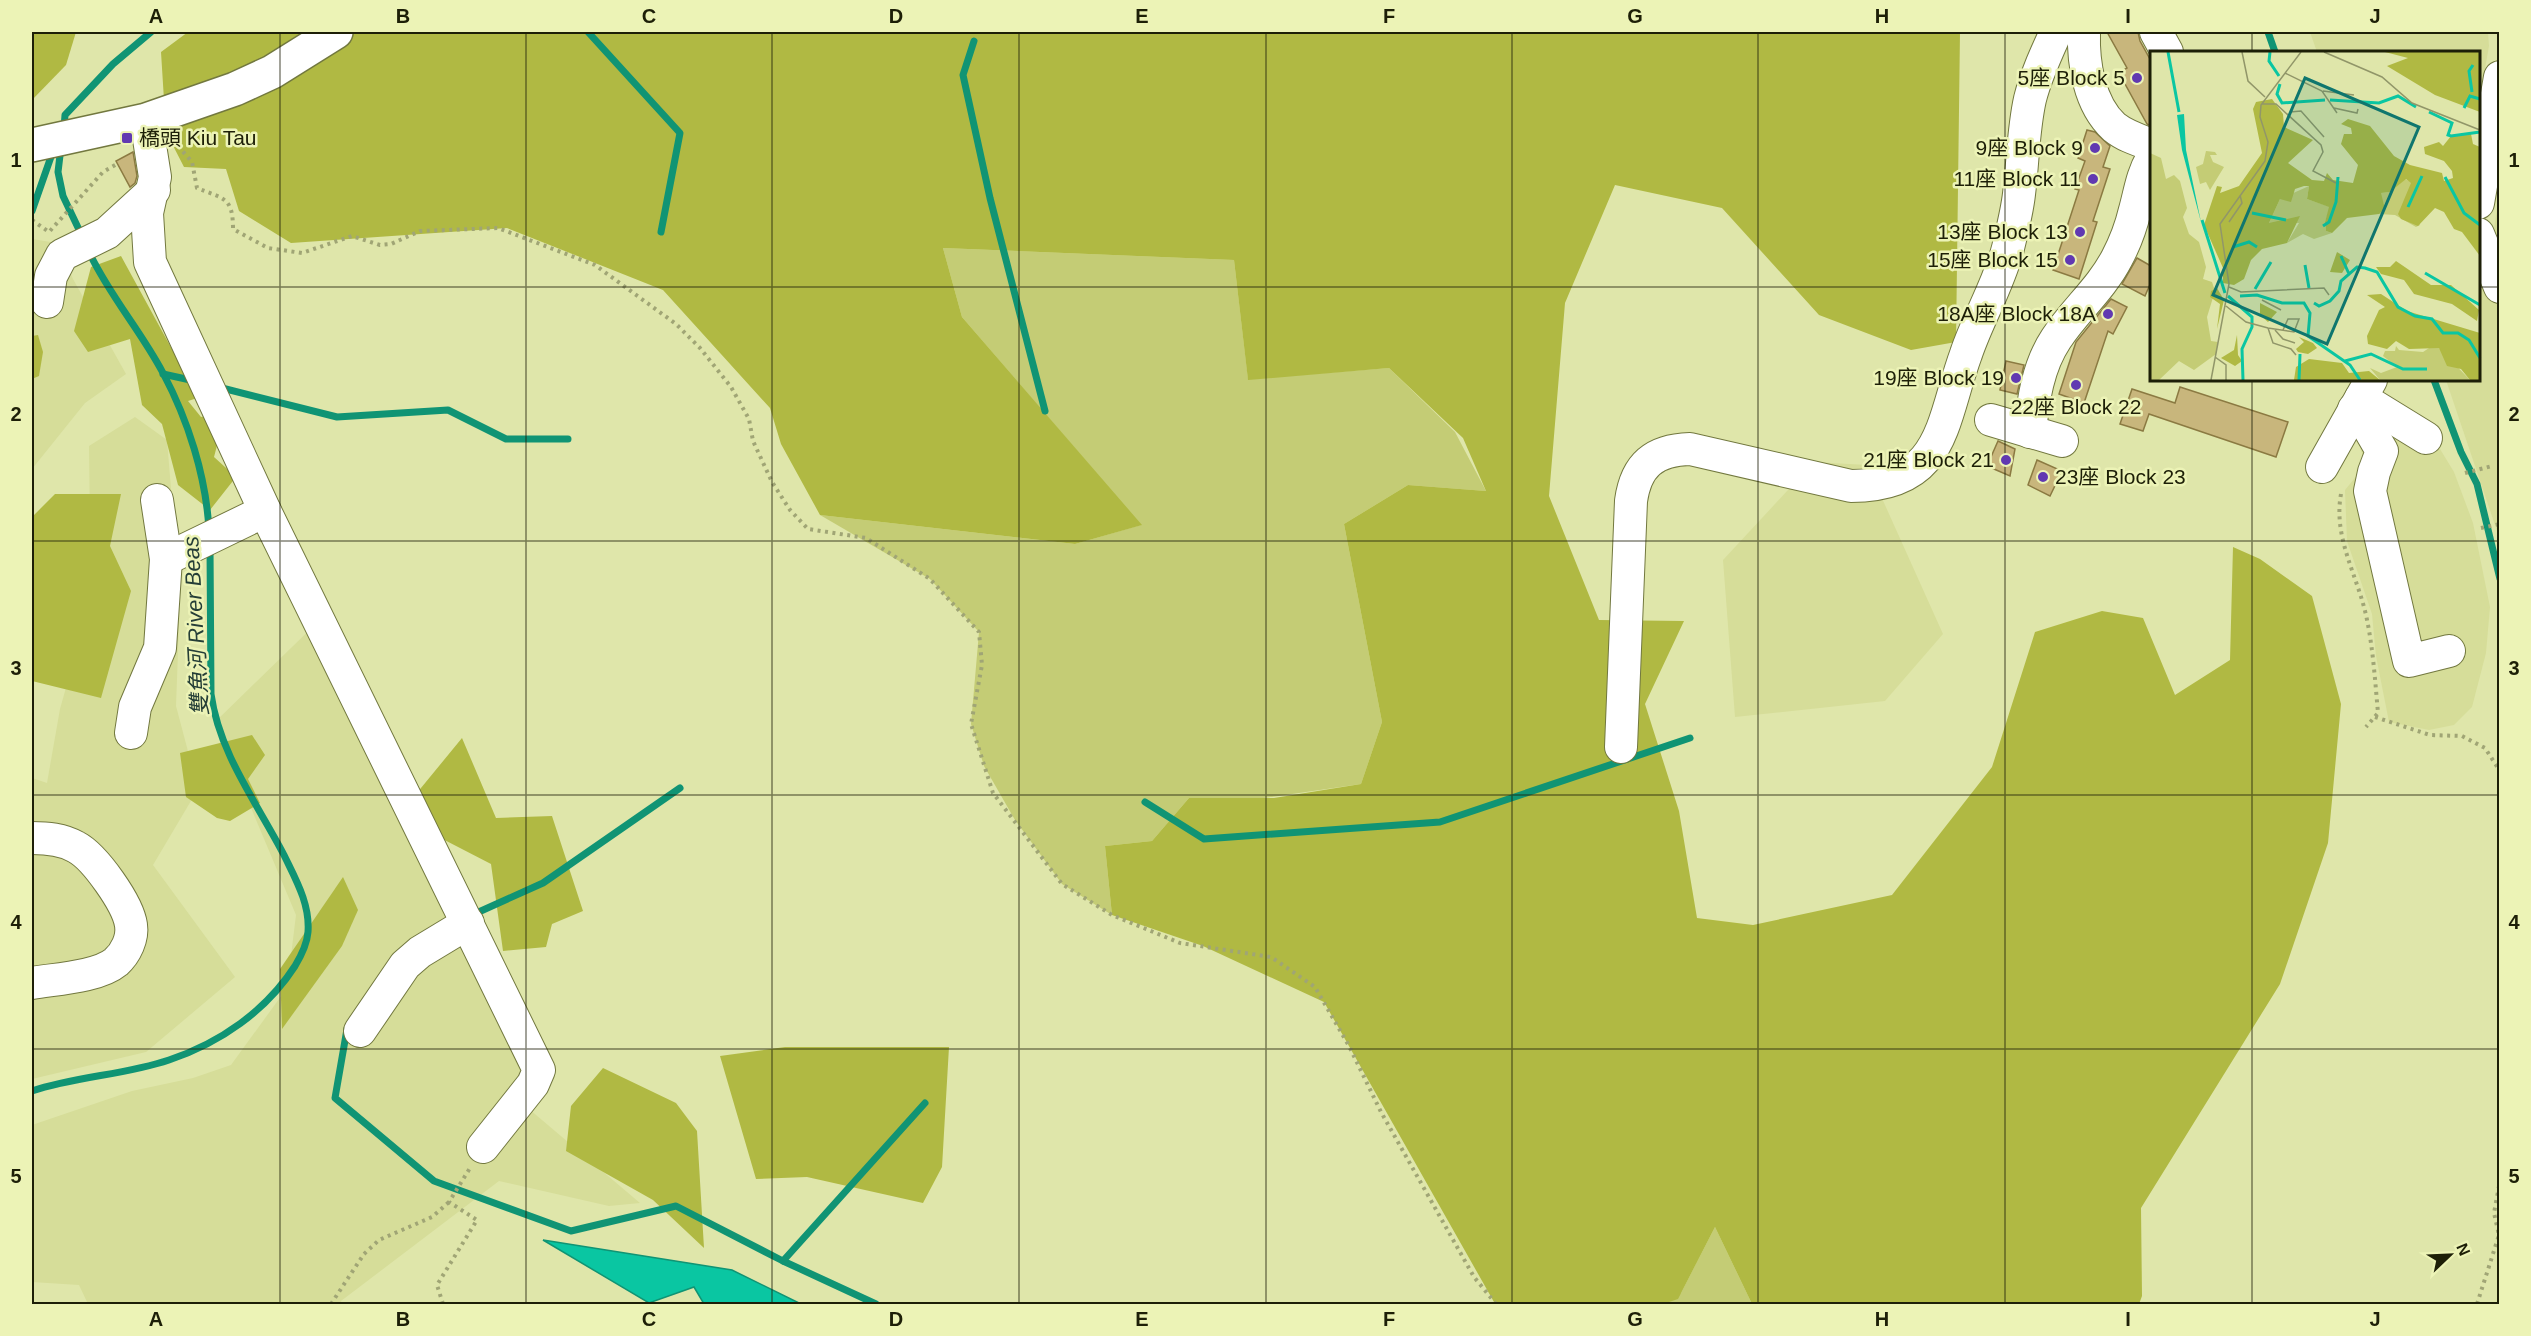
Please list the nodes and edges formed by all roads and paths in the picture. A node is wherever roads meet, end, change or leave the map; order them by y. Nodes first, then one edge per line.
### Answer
1 (336, 32) edge
2 (2056, 32) edge
3 (2084, 32) edge
4 (2156, 32) edge
5 (2166, 51) edge
6 (2499, 77) edge
7 (146, 120) junction
8 (32, 145) edge
9 (2150, 146) edge
10 (2150, 160) edge
11 (117, 164) dead end
12 (154, 190) junction
13 (2480, 191) edge
14 (34, 221) edge
15 (2480, 239) edge
16 (66, 243) junction
17 (2499, 287) edge
18 (47, 302) dead end
19 (2362, 395) edge
20 (1991, 420) dead end
21 (2030, 432) junction
22 (2426, 438) dead end
23 (2062, 441) dead end
24 (2492, 466) dead end
25 (2465, 473) dead end
26 (2332, 478) joint
27 (157, 500) dead end
28 (265, 512) junction
29 (2499, 524) edge
30 (2481, 528) dead end
31 (166, 560) junction
32 (2449, 651) dead end
33 (2374, 717) junction
34 (2366, 727) dead end
35 (130, 733) dead end
36 (1622, 747) dead end
37 (2499, 771) edge
38 (32, 838) edge
39 (468, 923) junction
40 (32, 983) edge
41 (360, 1031) dead end
42 (483, 1147) joint
43 (2499, 1181) edge
44 (449, 1202) junction
45 (331, 1305) edge
46 (443, 1305) edge
47 (1496, 1305) edge
48 (2477, 1305) edge

1 - 7 main road
2 - 36 street
3 - 9 street
4 - 5 street
6 - 13 street
7 - 8 main road
7 - 12 street
10 - 21 street
11 - 16 path
12 - 16 street
12 - 28 street
12 - 47 path
14 - 16 path
15 - 17 street
16 - 18 street
19 - 22 street
19 - 26 street
19 - 32 street
20 - 21 street
21 - 23 street
24 - 25 path
26 - 33 path
27 - 31 street
28 - 31 street
28 - 39 street
29 - 30 path
31 - 35 street
33 - 34 path
33 - 37 path
38 - 40 street
39 - 41 street
39 - 42 street
42 - 44 path
43 - 48 path
44 - 45 path
44 - 46 path

